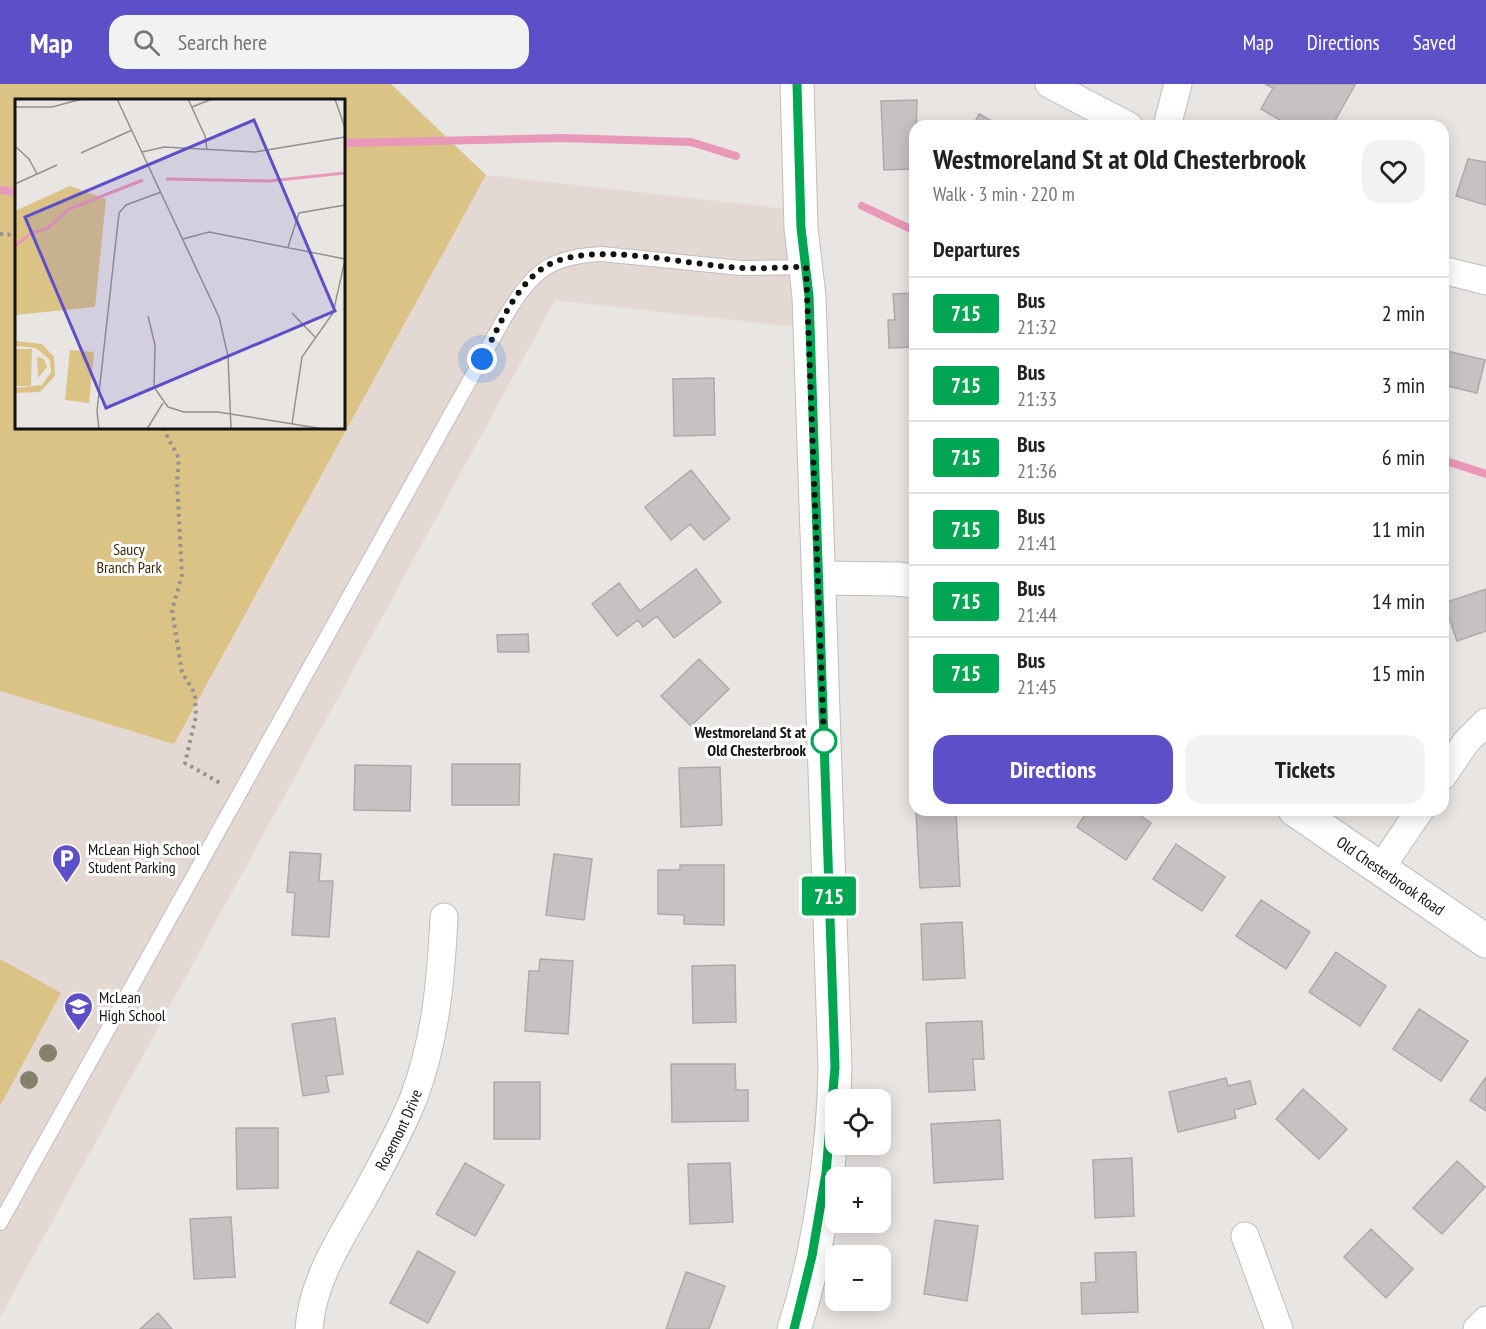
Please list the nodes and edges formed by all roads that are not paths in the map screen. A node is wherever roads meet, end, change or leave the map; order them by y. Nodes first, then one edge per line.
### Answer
1 (797, 84) edge
2 (1049, 84) edge
3 (1178, 84) edge
4 (1118, 120) edge
5 (1169, 120) edge
6 (806, 267) junction
7 (1449, 272) edge
8 (1486, 281) edge
9 (819, 578) junction
10 (909, 580) edge
11 (1486, 722) edge
12 (1449, 767) edge
13 (1304, 816) edge
14 (1416, 816) edge
15 (1381, 868) junction
16 (444, 917) dead end
17 (1486, 941) edge
18 (0, 1223) edge
19 (1245, 1236) dead end
20 (1486, 1320) edge
21 (309, 1329) edge
22 (794, 1329) edge
23 (1279, 1329) edge
24 (1477, 1329) edge

1 - 6 main road
2 - 4 street
3 - 5 street
6 - 9 main road
6 - 18 lane
7 - 8 street
9 - 10 main road
9 - 22 main road
11 - 12 street
13 - 15 main road, Old Chesterbrook Road
14 - 15 street
15 - 17 main road, Old Chesterbrook Road
16 - 21 street, Rosemont Drive
19 - 23 street
20 - 24 street

